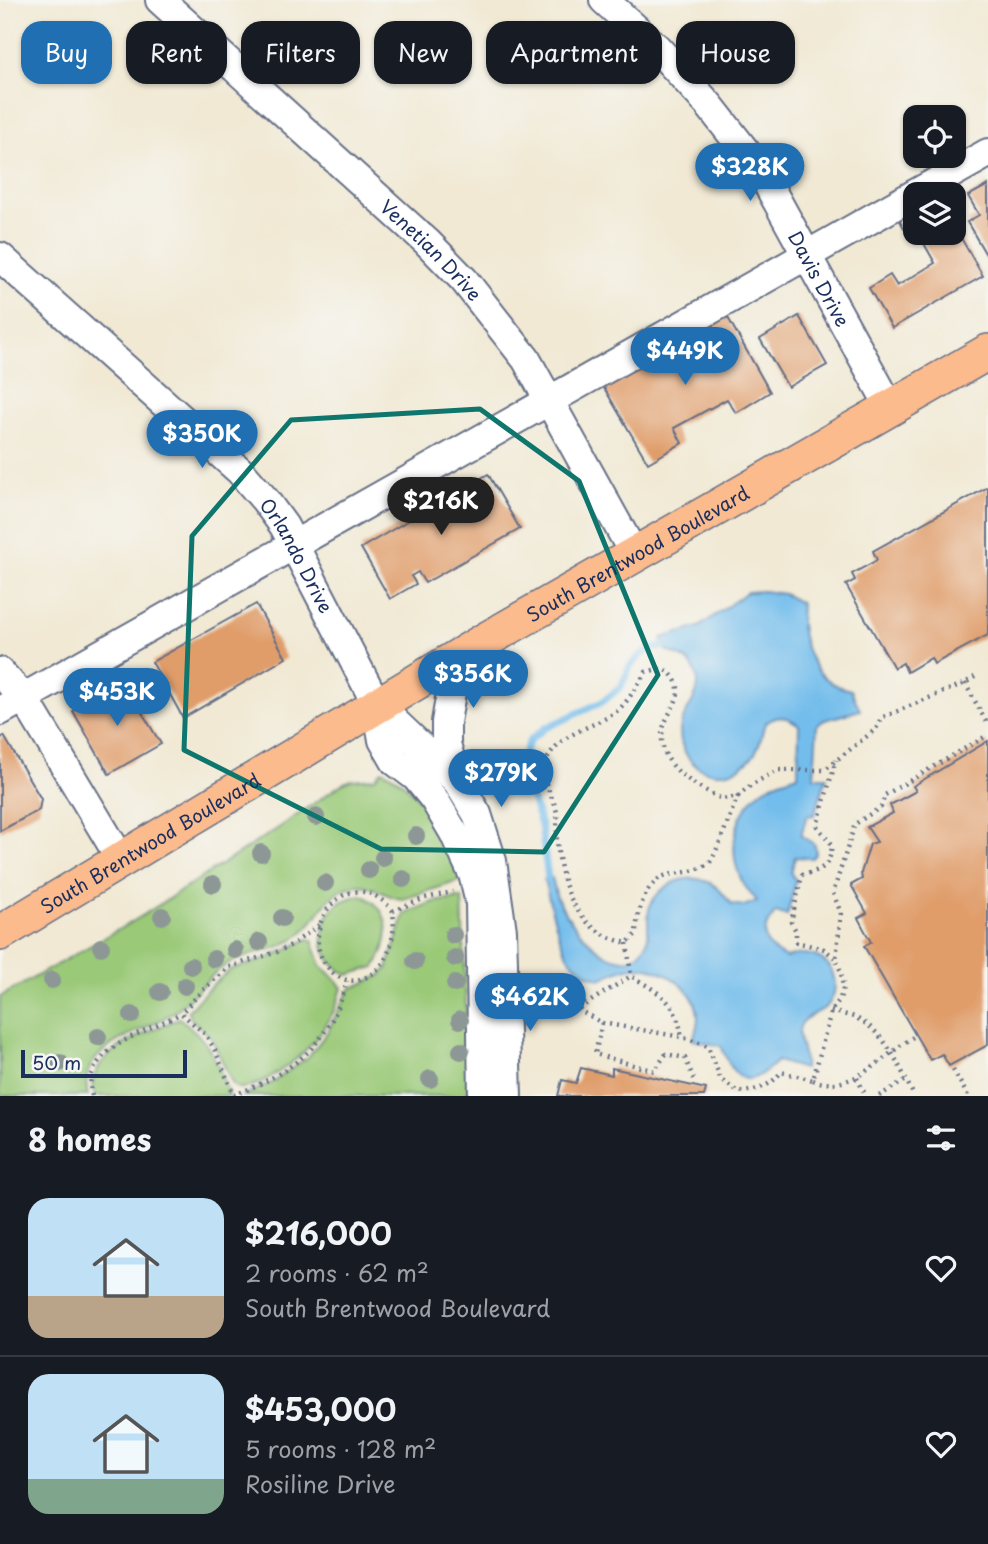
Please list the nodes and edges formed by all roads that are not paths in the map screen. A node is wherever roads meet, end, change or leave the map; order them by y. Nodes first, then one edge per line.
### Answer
1 (160, 0) edge
2 (604, 0) edge
3 (988, 153) edge
4 (936, 182) edge
5 (903, 201) edge
6 (807, 256) junction
7 (0, 257) edge
8 (988, 352) edge
9 (549, 401) junction
10 (890, 407) junction
11 (294, 545) junction
12 (634, 554) junction
13 (486, 640) junction
14 (0, 672) edge
15 (12, 704) edge
16 (377, 705) junction
17 (457, 781) junction
18 (122, 861) junction
19 (0, 933) edge
20 (483, 1096) edge
21 (507, 1096) edge

1 - 9 street, Venetian Drive
2 - 6 street, Davis Drive
3 - 4 street
5 - 6 street
6 - 9 street
6 - 10 street, Davis Drive
7 - 11 street, Orlando Drive
8 - 10 main road, South Brentwood Boulevard
9 - 11 street
9 - 12 street, Venetian Drive
10 - 12 main road, South Brentwood Boulevard
11 - 15 street
11 - 16 street, Orlando Drive
12 - 13 main road, South Brentwood Boulevard
13 - 16 main road, South Brentwood Boulevard
13 - 17 street
14 - 15 street
15 - 18 street
16 - 17 street
16 - 18 main road, South Brentwood Boulevard
16 - 20 street
17 - 21 street
18 - 19 main road, South Brentwood Boulevard

